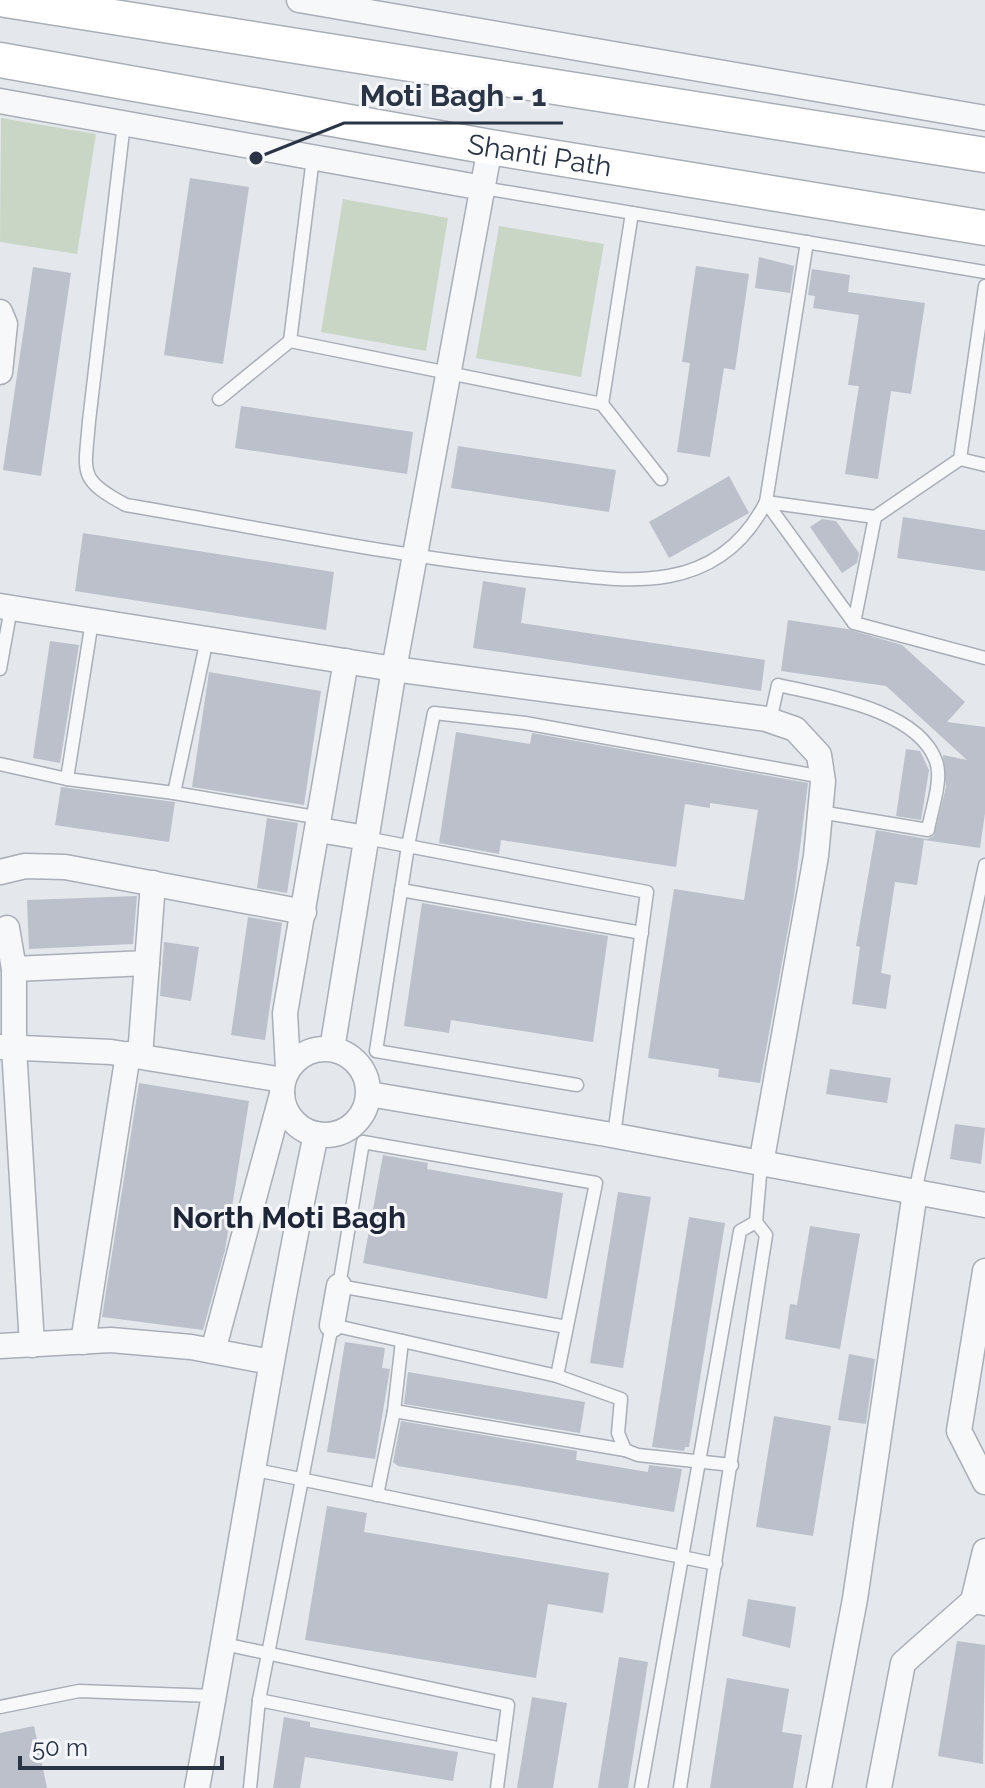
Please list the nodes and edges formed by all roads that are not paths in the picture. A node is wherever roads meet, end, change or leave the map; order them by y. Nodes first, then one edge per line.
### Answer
1 (6, 0) edge
2 (299, 0) edge
3 (0, 60) edge
4 (0, 101) edge
5 (985, 118) edge
6 (124, 123) junction
7 (490, 147) junction
8 (985, 155) edge
9 (313, 158) junction
10 (483, 188) junction
11 (632, 213) junction
12 (985, 228) edge
13 (807, 242) junction
14 (985, 272) edge
15 (985, 286) edge
16 (0, 312) edge
17 (290, 341) junction
18 (0, 372) edge
19 (449, 373) junction
20 (219, 399) dead end
21 (602, 404) junction
22 (960, 459) junction
23 (985, 465) edge
24 (661, 479) dead end
25 (766, 502) junction
26 (875, 517) junction
27 (415, 556) junction
28 (6, 607) edge
29 (92, 621) junction
30 (854, 623) junction
31 (207, 639) junction
32 (985, 658) edge
33 (346, 661) junction
34 (0, 669) edge
35 (394, 669) junction
36 (770, 721) junction
37 (0, 764) edge
38 (823, 777) junction
39 (67, 779) junction
40 (174, 793) junction
41 (820, 812) junction
42 (320, 824) junction
43 (366, 838) junction
44 (408, 846) junction
45 (985, 865) edge
46 (0, 872) edge
47 (153, 883) junction
48 (401, 890) junction
49 (304, 912) junction
50 (7, 928) dead end
51 (642, 933) junction
52 (147, 963) junction
53 (14, 969) junction
54 (7, 1048) edge
55 (332, 1049) junction
56 (134, 1055) junction
57 (285, 1081) junction
58 (577, 1085) dead end
59 (369, 1094) junction
60 (316, 1134) junction
61 (614, 1135) junction
62 (761, 1164) junction
63 (915, 1192) junction
64 (985, 1205) edge
65 (756, 1222) junction
66 (985, 1271) edge
67 (339, 1286) junction
68 (332, 1325) junction
69 (567, 1327) junction
70 (402, 1341) junction
71 (83, 1342) junction
72 (979, 1343) edge
73 (32, 1345) junction
74 (0, 1346) edge
75 (213, 1351) junction
76 (271, 1362) junction
77 (557, 1376) junction
78 (394, 1411) junction
79 (625, 1450) junction
80 (699, 1461) junction
81 (732, 1465) junction
82 (256, 1470) junction
83 (304, 1480) junction
84 (985, 1482) edge
85 (377, 1495) junction
86 (985, 1551) edge
87 (683, 1557) junction
88 (716, 1564) junction
89 (979, 1602) edge
90 (224, 1644) junction
91 (269, 1654) junction
92 (214, 1696) junction
93 (259, 1700) junction
94 (0, 1707) edge
95 (502, 1749) junction
96 (197, 1788) edge
97 (250, 1788) edge
98 (497, 1788) edge
99 (641, 1788) edge
100 (680, 1788) edge
101 (819, 1788) edge
102 (879, 1788) edge

1 - 8 main road
2 - 5 street
3 - 7 main road, Shanti Path
4 - 6 street
6 - 9 street
6 - 27 lane
7 - 10 street
7 - 12 main road, Shanti Path
9 - 10 street
9 - 17 lane
10 - 11 lane
10 - 19 street
11 - 13 lane
11 - 21 lane
13 - 14 lane
13 - 25 lane
15 - 22 lane
16 - 18 street
17 - 19 lane
17 - 20 lane
19 - 21 lane
19 - 27 street
21 - 24 lane
22 - 23 lane
22 - 26 lane
25 - 26 lane
25 - 27 lane
25 - 30 lane
26 - 30 lane
27 - 35 street
28 - 29 street
28 - 34 lane
29 - 31 street
29 - 39 lane
30 - 32 lane
31 - 33 street
31 - 40 lane
33 - 35 street
33 - 42 street
35 - 36 street
35 - 43 street
36 - 38 street
36 - 41 lane
37 - 39 lane
38 - 41 street
38 - 44 lane
39 - 40 lane
40 - 42 lane
41 - 62 street
42 - 43 street
42 - 49 street
43 - 44 lane
43 - 55 street
44 - 48 lane
44 - 51 lane
45 - 63 lane
46 - 47 street
47 - 49 street
47 - 52 street
48 - 51 lane
48 - 58 lane
49 - 57 street
50 - 53 street
51 - 61 lane
52 - 53 street
52 - 56 street
53 - 54 street
54 - 56 street
54 - 73 street
55 - 57 street
55 - 59 street
56 - 57 street
56 - 71 street
57 - 60 street
57 - 75 street
59 - 60 street
59 - 61 street
60 - 76 street
61 - 62 street
62 - 63 street
62 - 65 lane
63 - 64 street
63 - 101 street
65 - 80 lane
65 - 81 lane
66 - 72 street
67 - 68 street
67 - 69 lane
67 - 69 lane
68 - 70 lane
68 - 83 lane
69 - 77 lane
70 - 77 lane
70 - 78 lane
71 - 73 street
71 - 75 street
72 - 84 street
73 - 74 street
75 - 76 street
76 - 82 street
77 - 79 lane
78 - 79 lane
78 - 85 lane
79 - 80 lane
80 - 81 lane
80 - 87 lane
81 - 88 lane
82 - 83 lane
82 - 90 street
83 - 85 lane
83 - 91 lane
85 - 87 lane
86 - 89 street
87 - 88 lane
87 - 99 lane
88 - 100 lane
89 - 102 street
90 - 91 lane
90 - 92 street
91 - 93 lane
91 - 95 lane
92 - 94 lane
92 - 96 street
93 - 95 lane
93 - 97 lane
95 - 98 lane

